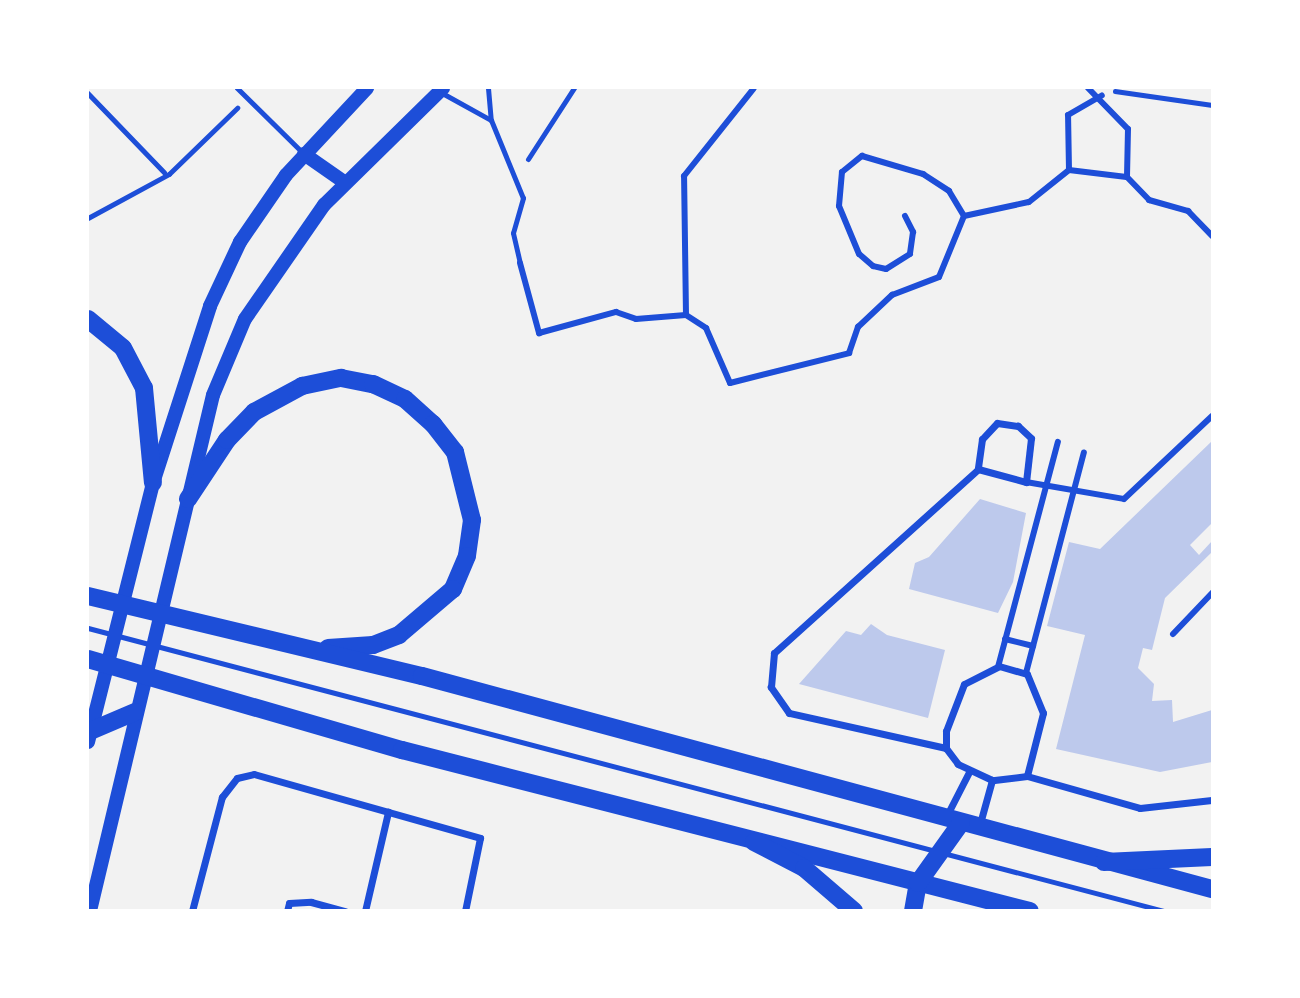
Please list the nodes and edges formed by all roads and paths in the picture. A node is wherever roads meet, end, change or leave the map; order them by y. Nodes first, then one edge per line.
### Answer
1 (237, 88) edge
2 (367, 88) edge
3 (488, 88) edge
4 (574, 88) edge
5 (754, 88) edge
6 (1088, 88) edge
7 (1112, 88) edge
8 (441, 89) edge
9 (88, 93) edge
10 (1100, 96) junction
11 (1213, 106) edge
12 (237, 108) dead end
13 (491, 120) junction
14 (303, 154) junction
15 (528, 159) dead end
16 (1069, 170) junction
17 (164, 172) junction
18 (1127, 177) junction
19 (344, 182) junction
20 (905, 216) dead end
21 (964, 216) junction
22 (88, 218) edge
23 (1213, 236) edge
24 (520, 263) joint
25 (686, 315) junction
26 (88, 319) edge
27 (1213, 416) edge
28 (1058, 442) dead end
29 (1084, 452) dead end
30 (978, 469) junction
31 (1026, 482) junction
32 (153, 483) junction
33 (1046, 486) junction
34 (1074, 491) junction
35 (188, 499) junction
36 (1213, 593) edge
37 (88, 596) edge
38 (88, 628) edge
39 (1173, 634) dead end
40 (1005, 639) junction
41 (272, 644) junction
42 (1033, 646) junction
43 (88, 659) edge
44 (998, 667) junction
45 (1026, 673) junction
46 (135, 712) junction
47 (89, 735) edge
48 (946, 748) junction
49 (969, 772) junction
50 (1027, 776) junction
51 (992, 780) junction
52 (1213, 800) edge
53 (388, 812) junction
54 (962, 823) junction
55 (754, 842) junction
56 (940, 851) junction
57 (1213, 857) edge
58 (1104, 862) junction
59 (918, 883) junction
60 (1213, 889) edge
61 (90, 911) edge
62 (192, 911) edge
63 (287, 911) edge
64 (345, 911) edge
65 (365, 911) edge
66 (465, 911) edge
67 (854, 911) edge
68 (913, 911) edge
69 (1030, 911) edge
70 (1164, 911) edge

1 - 14 lane
2 - 14 main road
3 - 13 lane
4 - 15 lane
5 - 25 street
6 - 10 street
7 - 11 path
8 - 13 lane
8 - 19 main road
9 - 17 path
10 - 16 street
10 - 18 street
12 - 17 path
13 - 24 lane
14 - 19 main road
14 - 32 main road
16 - 18 street
16 - 21 street
17 - 22 path
18 - 23 street
19 - 35 main road
20 - 21 street
21 - 25 street
24 - 25 street
26 - 32 main road
27 - 34 street
28 - 33 street
29 - 34 street
30 - 31 street
30 - 31 street
30 - 48 street
31 - 33 street
32 - 47 main road
33 - 34 street
33 - 40 street
34 - 42 street
35 - 41 main road
35 - 46 main road
36 - 39 street
37 - 41 main road
38 - 56 lane
40 - 42 street
40 - 44 street
41 - 54 main road
42 - 45 street
43 - 55 main road
44 - 45 street
44 - 48 street
45 - 50 street
46 - 47 main road
46 - 61 main road
48 - 49 street
49 - 51 street
49 - 54 street
50 - 51 street
50 - 52 street
51 - 54 street
53 - 62 street
53 - 65 street
53 - 66 street
54 - 56 main road
54 - 58 main road
55 - 59 main road
55 - 67 main road
56 - 59 main road
56 - 70 lane
57 - 58 main road
58 - 60 main road
59 - 68 main road
59 - 69 main road
63 - 64 street

